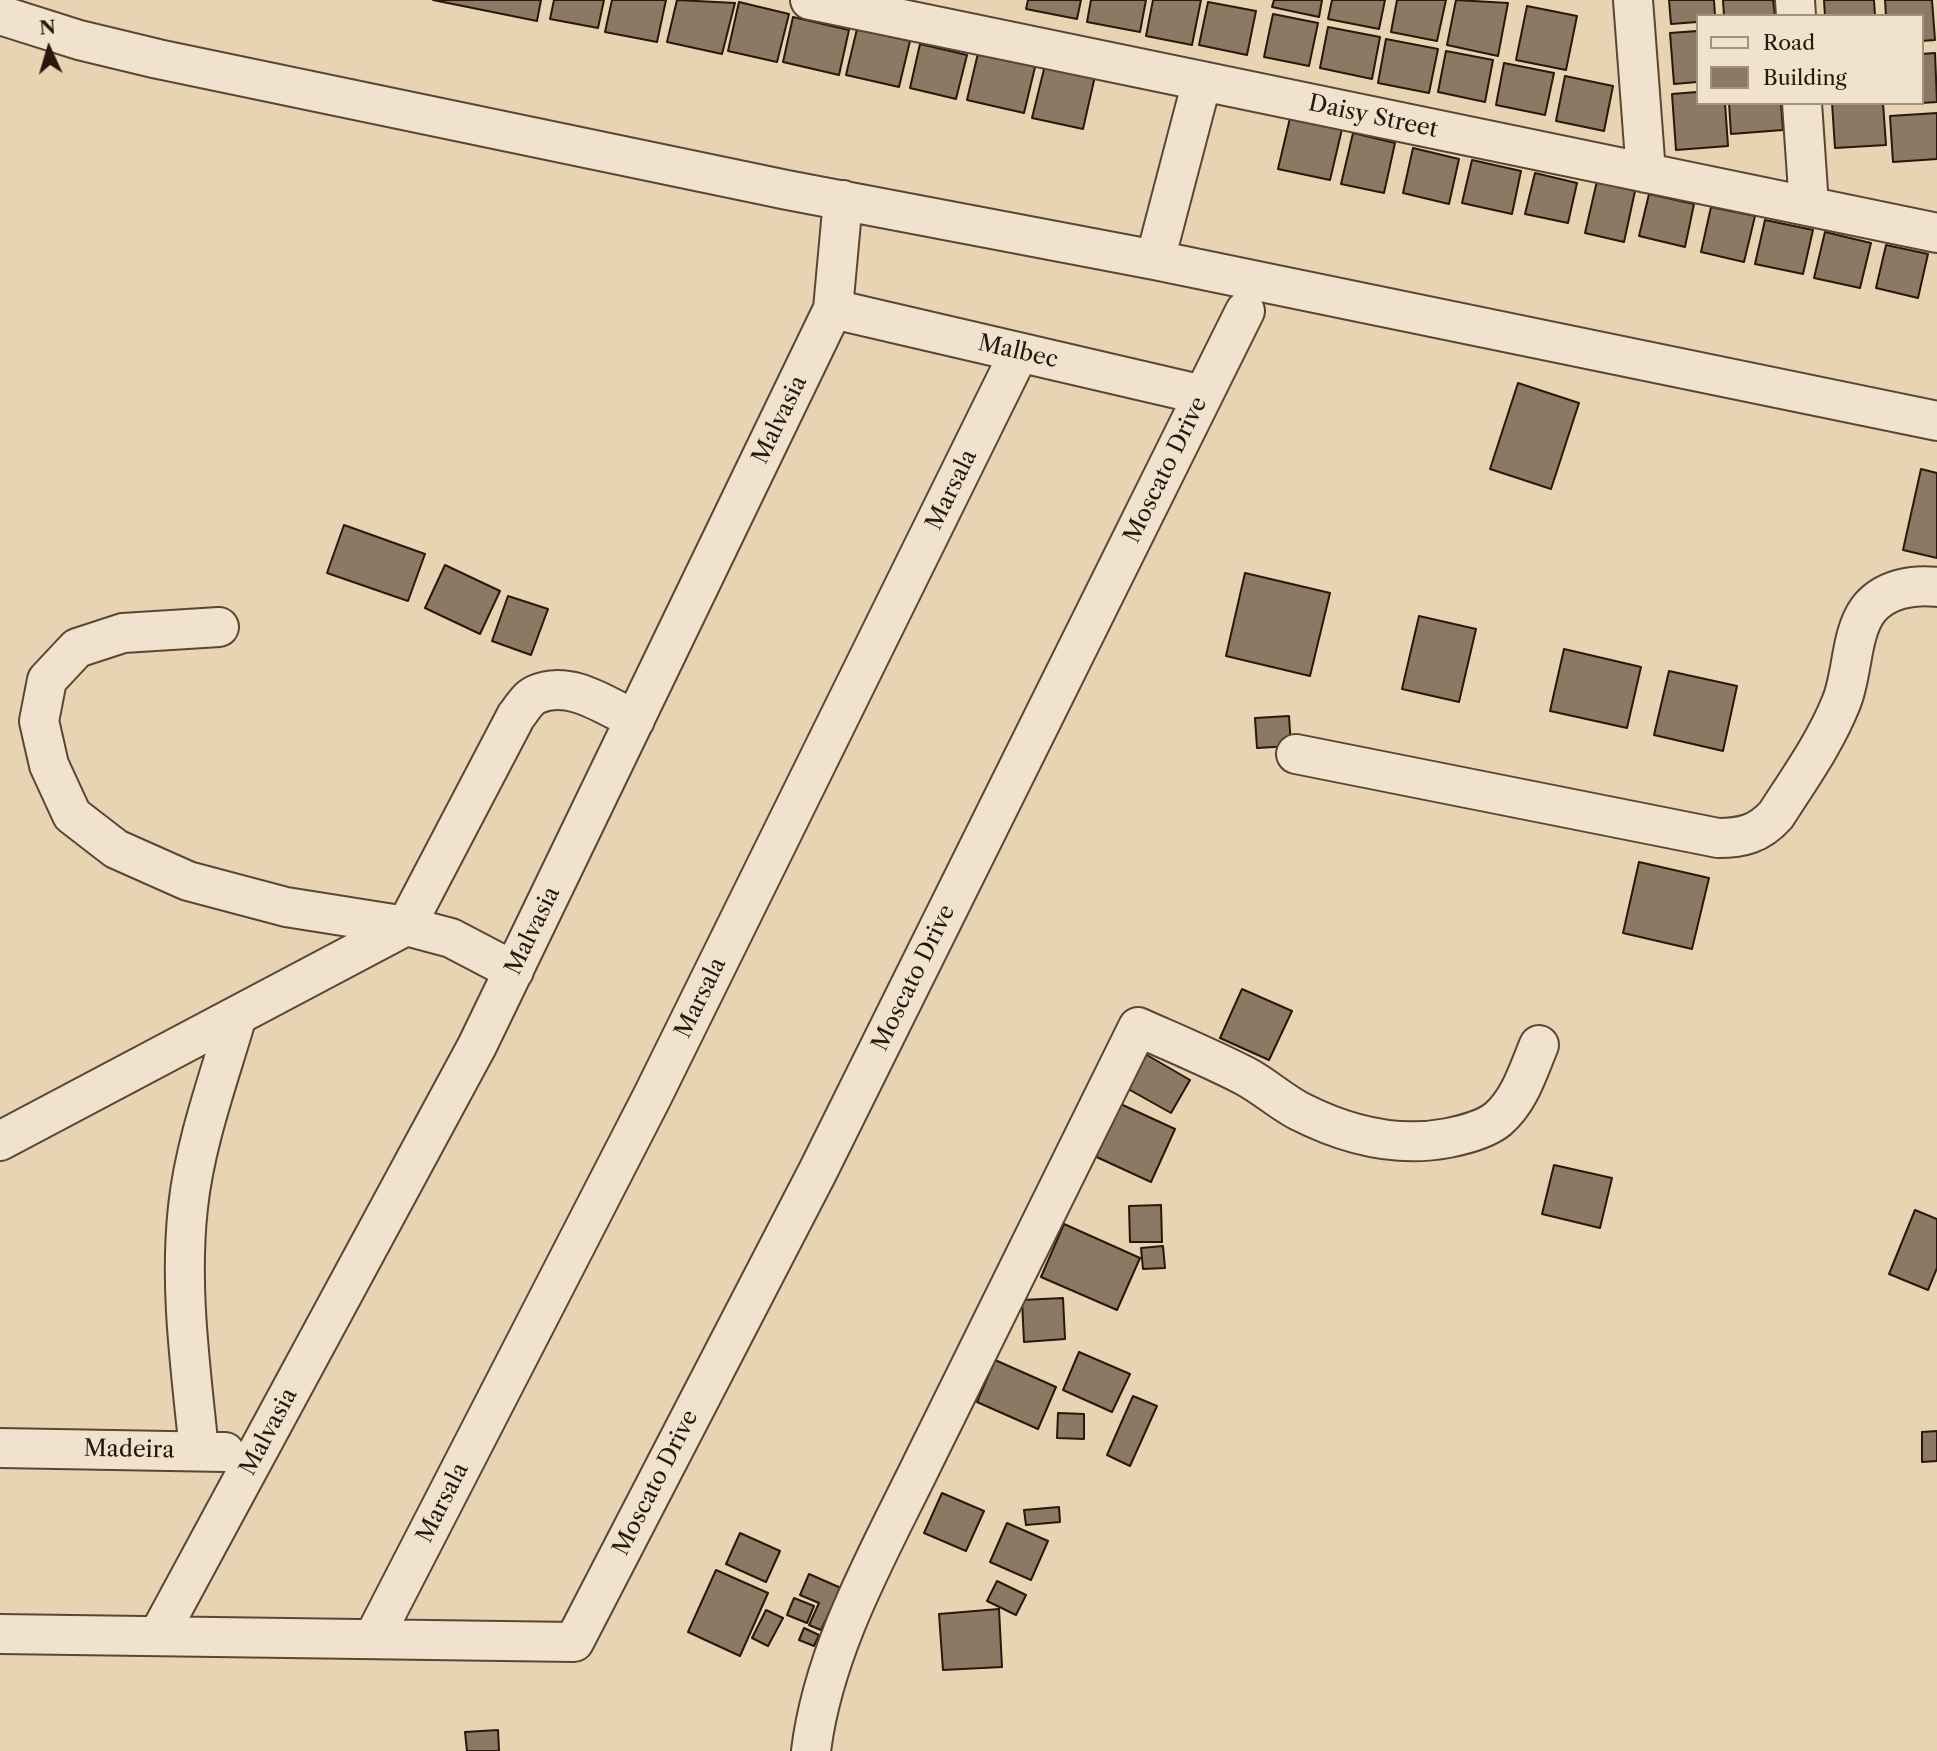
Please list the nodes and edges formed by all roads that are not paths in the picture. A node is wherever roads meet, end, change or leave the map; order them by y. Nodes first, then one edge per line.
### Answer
1 (810, 0) edge
2 (1625, 2) edge
3 (0, 15) edge
4 (1202, 81) junction
5 (1802, 105) edge
6 (1646, 173) junction
7 (843, 200) junction
8 (1809, 206) junction
9 (1937, 233) edge
10 (1155, 260) junction
11 (833, 309) junction
12 (1245, 311) dead end
13 (1019, 353) junction
14 (1203, 394) junction
15 (1937, 421) edge
16 (1937, 587) edge
17 (219, 627) dead end
18 (635, 720) junction
19 (1296, 754) dead end
20 (406, 926) junction
21 (514, 971) junction
22 (237, 1016) junction
23 (1539, 1045) dead end
24 (0, 1141) edge
25 (0, 1448) edge
26 (199, 1451) junction
27 (258, 1452) junction
28 (0, 1634) edge
29 (158, 1636) junction
30 (373, 1639) junction
31 (811, 1751) edge

1 - 4 street, Daisy Street
2 - 6 street
3 - 7 street
4 - 6 street, Daisy Street
4 - 10 street
5 - 8 street
6 - 8 street, Daisy Street
7 - 10 street
7 - 11 street, Malvasia
8 - 9 street, Daisy Street
10 - 15 street
11 - 13 street, Malbec
11 - 18 street, Malvasia
12 - 14 street, Moscato Drive
13 - 14 street, Malbec
13 - 30 street, Marsala
14 - 30 street, Moscato Drive
16 - 19 street
17 - 20 street
18 - 20 street
18 - 21 street, Malvasia
20 - 21 street
20 - 22 street
21 - 27 street, Malvasia
22 - 24 street
22 - 26 street
23 - 31 street
25 - 26 street, Madeira
26 - 27 street, Madeira
27 - 29 street, Malvasia
28 - 29 street
29 - 30 street

